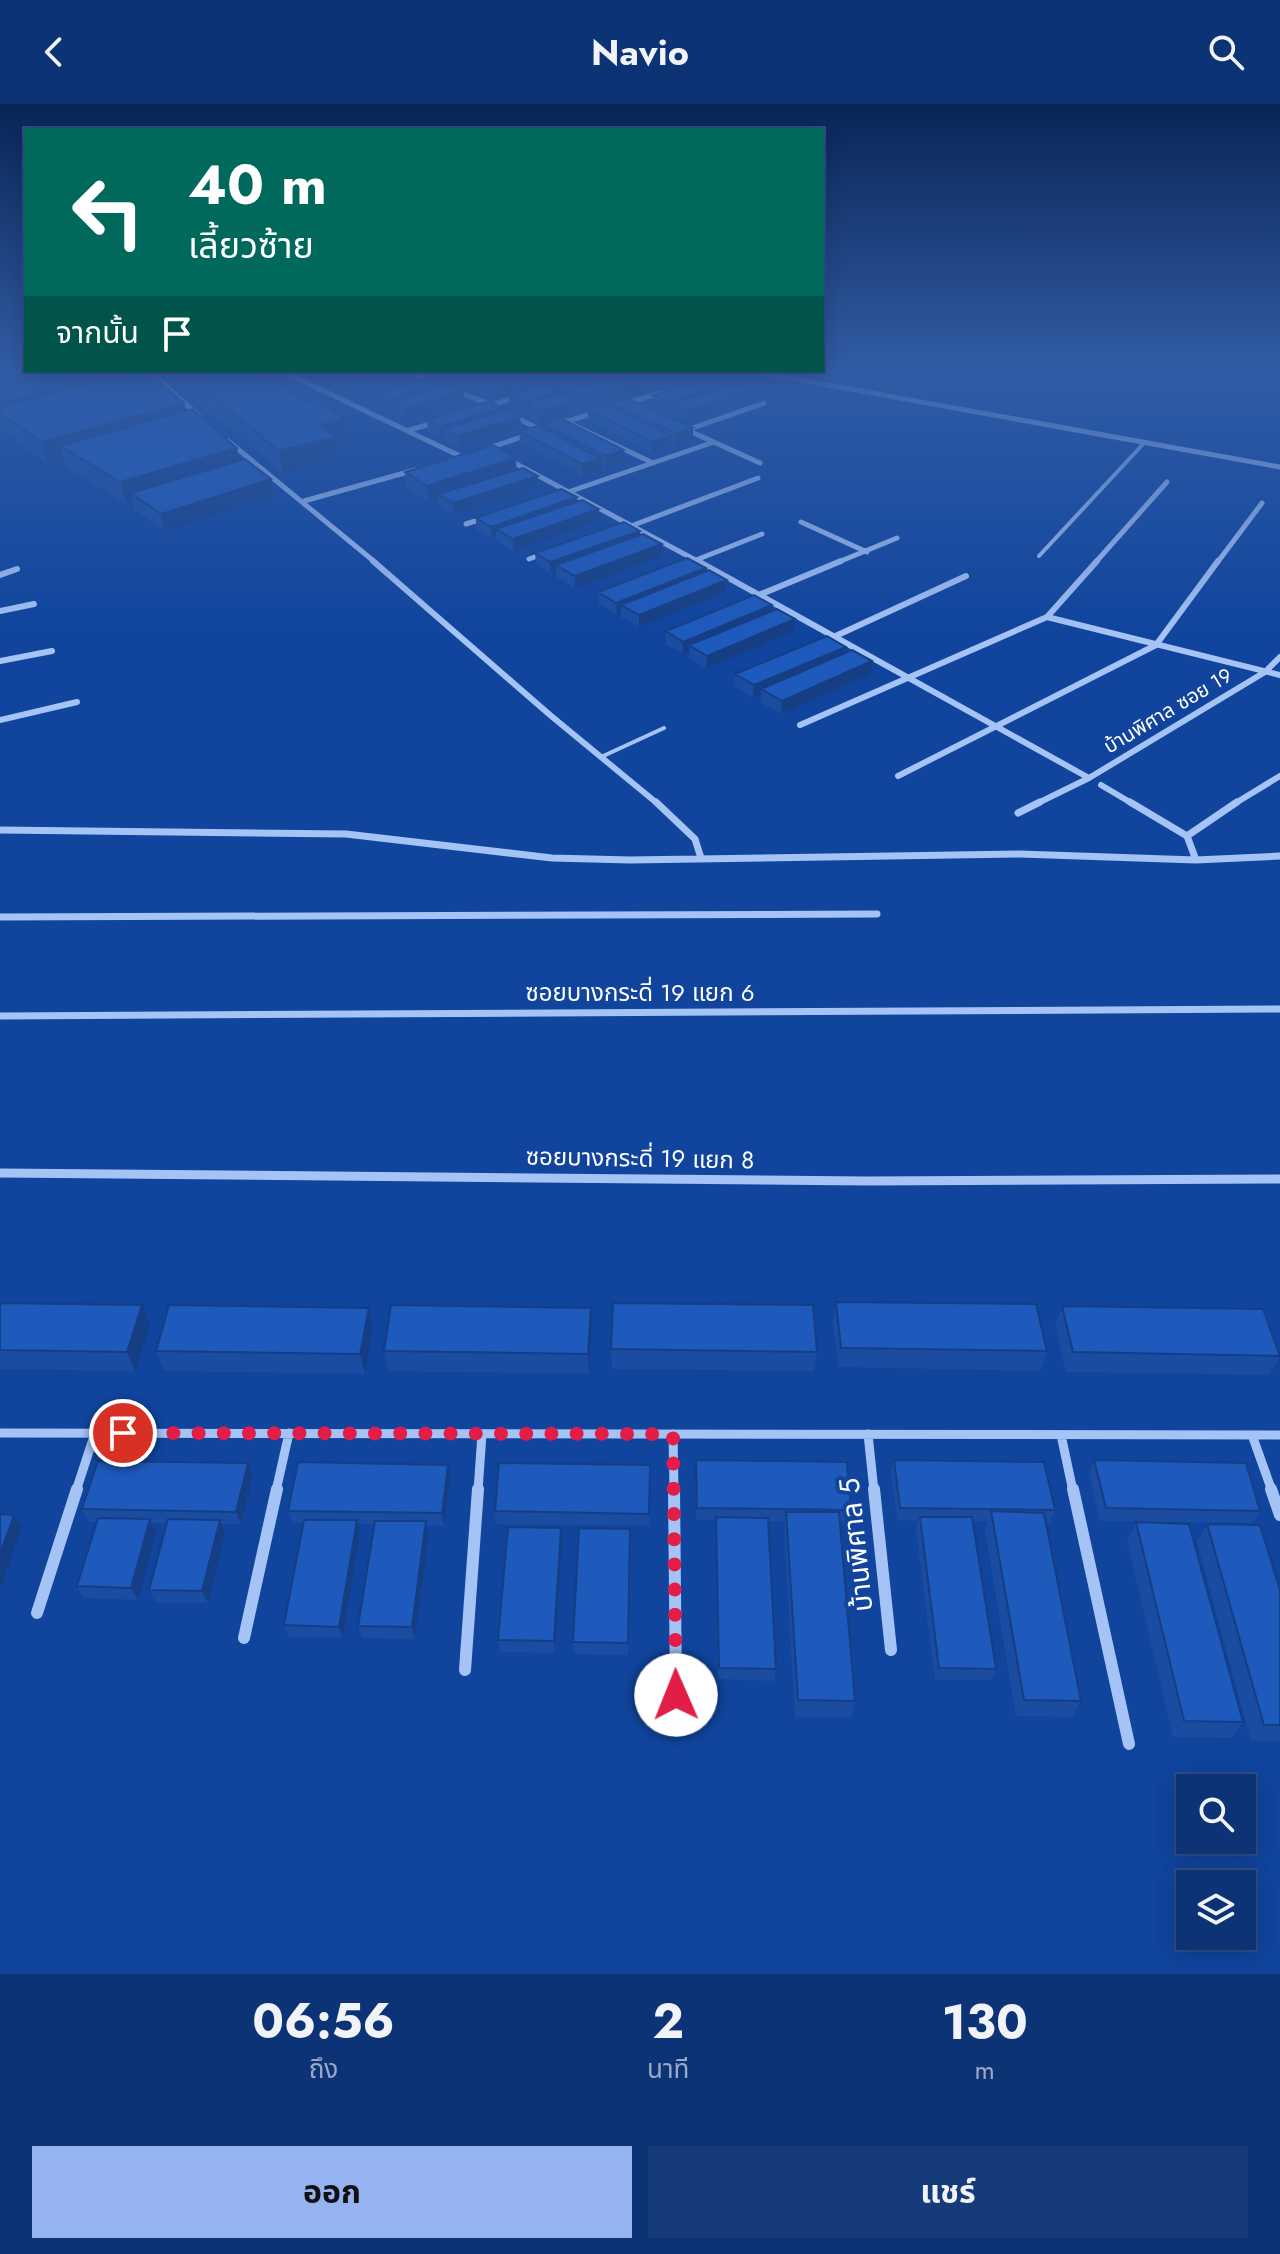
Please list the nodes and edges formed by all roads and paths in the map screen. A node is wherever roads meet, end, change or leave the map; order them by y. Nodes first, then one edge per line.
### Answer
1 (249, 458) edge
2 (453, 458) edge
3 (506, 458) edge
4 (643, 458) edge
5 (667, 458) edge
6 (750, 458) edge
7 (1130, 458) edge
8 (1233, 458) edge
9 (448, 460) edge
10 (653, 463) junction
11 (760, 463) dead end
12 (260, 467) junction
13 (1280, 467) edge
14 (423, 468) edge
15 (246, 471) edge
16 (758, 478) dead end
17 (1167, 482) dead end
18 (571, 491) junction
19 (556, 496) edge
20 (304, 501) junction
21 (1262, 503) dead end
22 (496, 515) edge
23 (801, 522) dead end
24 (466, 524) dead end
25 (633, 525) junction
26 (618, 530) edge
27 (762, 534) dead end
28 (897, 538) dead end
29 (559, 549) edge
30 (867, 552) junction
31 (1039, 556) dead end
32 (529, 559) dead end
33 (697, 560) junction
34 (682, 565) edge
35 (17, 569) dead end
36 (0, 575) edge
37 (966, 576) dead end
38 (758, 595) junction
39 (744, 601) edge
40 (34, 604) dead end
41 (0, 611) edge
42 (1047, 617) junction
43 (832, 637) junction
44 (819, 643) edge
45 (1156, 645) junction
46 (52, 651) dead end
47 (1280, 657) edge
48 (0, 661) edge
49 (1265, 672) junction
50 (1280, 675) edge
51 (905, 680) junction
52 (77, 702) dead end
53 (0, 720) edge
54 (800, 725) dead end
55 (664, 728) dead end
56 (991, 728) junction
57 (601, 757) junction
58 (898, 776) dead end
59 (1280, 776) edge
60 (1089, 778) junction
61 (1101, 785) dead end
62 (1018, 813) dead end
63 (0, 830) edge
64 (1187, 836) junction
65 (1280, 856) edge
66 (701, 858) junction
67 (1196, 860) junction
68 (877, 914) dead end
69 (0, 917) edge
70 (1280, 1009) edge
71 (0, 1016) edge
72 (0, 1173) edge
73 (1280, 1179) edge
74 (0, 1433) edge
75 (95, 1433) junction
76 (289, 1433) junction
77 (482, 1434) junction
78 (673, 1434) junction
79 (868, 1434) junction
80 (1061, 1435) junction
81 (1252, 1435) junction
82 (1280, 1435) edge
83 (1280, 1515) edge
84 (37, 1613) dead end
85 (244, 1638) dead end
86 (891, 1650) dead end
87 (465, 1670) dead end
88 (676, 1695) dead end
89 (1129, 1744) dead end

1 - 12 street
2 - 9 street
3 - 18 street
4 - 10 street
5 - 10 street
6 - 11 street
7 - 31 lane
8 - 13 street
10 - 18 street
12 - 15 street
12 - 20 street
14 - 20 street
16 - 25 street
17 - 42 street
18 - 19 street
18 - 25 street
20 - 57 street
21 - 45 street
22 - 24 street
23 - 30 street
25 - 26 street
25 - 33 street
27 - 33 street
28 - 30 street
29 - 32 street
30 - 38 street
33 - 34 street
33 - 38 street
35 - 36 street
37 - 43 street
38 - 39 street
38 - 43 street
40 - 41 street
42 - 45 street
42 - 51 street
43 - 44 street
43 - 51 street
45 - 49 street
45 - 56 street
46 - 48 street
47 - 49 street, บ้านพิศาล ซอย 19
49 - 50 street
49 - 60 street, บ้านพิศาล ซอย 19
51 - 54 street
51 - 56 street
52 - 53 street
55 - 57 lane
56 - 58 street
56 - 60 street
57 - 66 street
59 - 64 street
60 - 62 street, บ้านพิศาล ซอย 19
61 - 64 street
63 - 66 street
64 - 67 street
65 - 67 street
66 - 67 street
68 - 69 street
70 - 71 street, ซอยบางกระดี่ 19 แยก 6
72 - 73 street, ซอยบางกระดี่ 19 แยก 8
74 - 75 street
75 - 76 street
75 - 84 street
76 - 77 street
76 - 85 street
77 - 78 street
77 - 87 street
78 - 79 street
78 - 88 street
79 - 80 street
79 - 86 street, บ้านพิศาล 5
80 - 81 street
80 - 89 street
81 - 82 street
81 - 83 street

